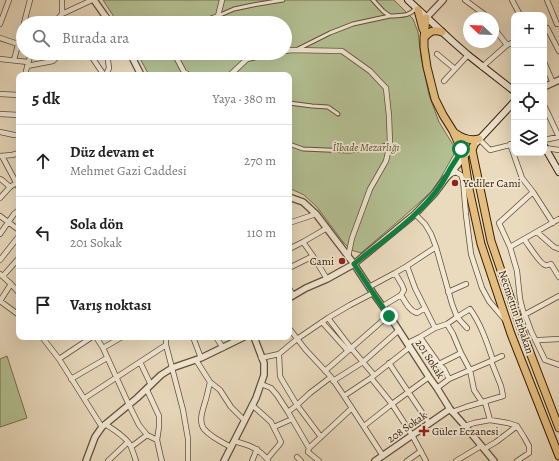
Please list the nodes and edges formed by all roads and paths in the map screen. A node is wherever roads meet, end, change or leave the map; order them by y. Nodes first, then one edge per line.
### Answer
1 (9, 0) edge
2 (30, 0) edge
3 (62, 0) edge
4 (93, 0) edge
5 (222, 0) edge
6 (283, 0) edge
7 (373, 0) edge
8 (408, 0) edge
9 (443, 0) edge
10 (465, 0) edge
11 (512, 0) edge
12 (547, 0) edge
13 (417, 9) junction
14 (481, 12) edge
15 (518, 12) edge
16 (62, 14) joint
17 (26, 16) edge
18 (106, 16) edge
19 (218, 16) joint
20 (390, 16) junction
21 (426, 18) junction
22 (0, 22) edge
23 (558, 23) edge
24 (547, 27) edge
25 (547, 31) edge
26 (442, 32) junction
27 (499, 35) edge
28 (0, 38) edge
29 (424, 38) junction
30 (16, 43) edge
31 (511, 43) edge
32 (507, 45) junction
33 (292, 50) edge
34 (296, 50) junction
35 (559, 51) edge
36 (16, 52) edge
37 (437, 54) dead end
38 (468, 55) junction
39 (0, 59) edge
40 (14, 60) junction
41 (29, 60) edge
42 (54, 60) edge
43 (94, 60) edge
44 (108, 60) edge
45 (134, 60) edge
46 (179, 60) edge
47 (246, 60) edge
48 (28, 64) junction
49 (482, 67) junction
50 (547, 67) edge
51 (455, 69) junction
52 (27, 72) edge
53 (103, 72) edge
54 (107, 72) edge
55 (140, 72) edge
56 (184, 72) edge
57 (233, 72) edge
58 (444, 81) dead end
59 (556, 81) edge
60 (511, 89) edge
61 (0, 94) edge
62 (16, 96) edge
63 (292, 103) edge
64 (511, 106) edge
65 (547, 111) edge
66 (0, 114) edge
67 (338, 114) dead end
68 (16, 115) edge
69 (453, 131) junction
70 (0, 132) edge
71 (16, 135) edge
72 (559, 137) edge
73 (479, 139) junction
74 (547, 139) edge
75 (390, 144) junction
76 (511, 144) edge
77 (292, 145) edge
78 (474, 145) junction
79 (547, 147) edge
80 (461, 149) junction
81 (559, 150) edge
82 (547, 151) edge
83 (16, 154) edge
84 (1, 156) edge
85 (464, 156) junction
86 (516, 156) edge
87 (455, 168) junction
88 (466, 172) junction
89 (559, 172) edge
90 (448, 176) junction
91 (0, 179) edge
92 (16, 183) joint
93 (10, 188) junction
94 (533, 192) junction
95 (0, 198) edge
96 (292, 199) edge
97 (16, 212) edge
98 (316, 214) junction
99 (415, 214) junction
100 (0, 216) edge
101 (559, 219) edge
102 (8, 222) junction
103 (292, 222) edge
104 (553, 223) junction
105 (16, 228) edge
106 (327, 228) junction
107 (537, 232) junction
108 (0, 234) edge
109 (524, 239) junction
110 (16, 240) edge
111 (303, 242) junction
112 (292, 247) edge
113 (436, 247) junction
114 (510, 247) junction
115 (559, 248) edge
116 (313, 256) junction
117 (348, 257) junction
118 (0, 260) edge
119 (16, 261) edge
120 (354, 264) junction
121 (292, 266) edge
122 (407, 266) junction
123 (395, 273) junction
124 (2, 275) edge
125 (559, 276) edge
126 (327, 279) junction
127 (12, 284) junction
128 (466, 284) dead end
129 (369, 287) junction
130 (16, 289) edge
131 (448, 292) junction
132 (373, 293) junction
133 (401, 295) junction
134 (292, 296) edge
135 (559, 296) edge
136 (1, 301) edge
137 (383, 306) junction
138 (0, 308) edge
139 (425, 308) junction
140 (16, 313) edge
141 (524, 315) junction
142 (389, 316) junction
143 (457, 317) junction
144 (328, 318) junction
145 (322, 322) junction
146 (508, 323) junction
147 (447, 324) junction
148 (435, 328) junction
149 (467, 328) dead end
150 (399, 330) junction
151 (292, 332) edge
152 (420, 337) junction
153 (297, 339) junction
154 (559, 339) edge
155 (45, 340) edge
156 (88, 340) edge
157 (98, 340) edge
158 (117, 340) edge
159 (166, 340) edge
160 (194, 340) edge
161 (218, 340) edge
162 (238, 340) edge
163 (255, 340) edge
164 (536, 341) junction
165 (166, 345) junction
166 (409, 345) junction
167 (103, 348) junction
168 (223, 348) junction
169 (349, 349) junction
170 (461, 353) junction
171 (278, 354) junction
172 (502, 356) dead end
173 (107, 358) junction
174 (262, 358) junction
175 (59, 359) junction
176 (199, 359) junction
177 (492, 361) junction
178 (140, 362) junction
179 (363, 362) junction
180 (389, 363) junction
181 (439, 364) junction
182 (559, 365) edge
183 (172, 368) junction
184 (470, 370) junction
185 (325, 371) junction
186 (373, 376) junction
187 (429, 377) junction
188 (116, 378) junction
189 (71, 379) junction
190 (332, 379) junction
191 (449, 379) junction
192 (210, 382) junction
193 (261, 384) junction
194 (151, 385) junction
195 (437, 388) junction
196 (147, 390) junction
197 (408, 392) junction
198 (344, 396) junction
199 (85, 398) junction
200 (484, 402) junction
201 (392, 404) junction
202 (129, 405) junction
203 (252, 405) junction
204 (297, 405) junction
205 (352, 408) junction
206 (451, 411) junction
207 (288, 412) junction
208 (292, 419) junction
209 (244, 420) junction
210 (490, 420) junction
211 (429, 423) junction
212 (104, 425) junction
213 (364, 426) junction
214 (465, 426) junction
215 (517, 426) junction
216 (274, 427) junction
217 (559, 428) edge
218 (147, 435) junction
219 (412, 435) junction
220 (321, 437) junction
221 (157, 440) junction
222 (234, 441) junction
223 (128, 442) junction
224 (131, 447) junction
225 (231, 447) junction
226 (482, 447) junction
227 (309, 448) junction
228 (556, 448) junction
229 (257, 449) junction
230 (421, 451) junction
231 (559, 456) edge
232 (380, 459) edge
233 (268, 460) edge
234 (490, 460) edge
235 (559, 460) edge
236 (86, 461) edge
237 (108, 461) edge
238 (136, 461) edge
239 (162, 461) edge
240 (188, 461) edge
241 (224, 461) edge
242 (252, 461) edge
243 (319, 461) edge
244 (407, 461) edge
245 (426, 461) edge
246 (456, 461) edge
247 (517, 461) edge

1 - 22 street
2 - 17 street
3 - 16 street
4 - 16 street
4 - 18 street
5 - 19 street
6 - 19 street
7 - 20 street
8 - 13 main road
9 - 21 street
10 - 14 street
11 - 15 street
12 - 23 street
13 - 20 street
13 - 21 main road
13 - 29 main road
20 - 34 street
21 - 26 main road
21 - 29 main road
23 - 24 street
25 - 35 street
26 - 29 main road
26 - 38 main road
27 - 32 street
28 - 30 street
29 - 69 main road, Necmettin Erbakan
31 - 32 street
32 - 49 street
33 - 34 street
34 - 75 street
36 - 40 street
37 - 51 street
38 - 49 main road
38 - 51 street
39 - 40 street
40 - 48 street
41 - 48 street
42 - 48 street
43 - 53 street
44 - 54 street
45 - 55 street
46 - 56 street
47 - 57 street
48 - 52 street
49 - 60 main road
50 - 59 street
51 - 58 street
61 - 62 street
63 - 67 street
64 - 73 main road
65 - 72 street
66 - 68 street
69 - 73 main road
69 - 80 main road, Necmettin Erbakan
70 - 71 street
72 - 74 street
73 - 76 street
73 - 78 main road
75 - 77 street
75 - 117 street
78 - 85 street
78 - 217 main road, Necmettin Erbakan
79 - 81 street
80 - 85 main road, Necmettin Erbakan
80 - 90 street
82 - 89 main road
83 - 84 street
84 - 92 street
85 - 87 street
85 - 88 main road, Necmettin Erbakan
86 - 94 street
87 - 88 street
87 - 90 street
88 - 146 main road, Necmettin Erbakan
90 - 99 street
90 - 146 street
91 - 93 street
92 - 93 street
93 - 95 street
94 - 104 street
94 - 114 street
96 - 98 street, 201 Sokak
97 - 102 street
98 - 103 street
98 - 106 street, 201 Sokak
99 - 113 street
99 - 120 street
100 - 102 street
101 - 104 street
102 - 105 street
102 - 108 street
104 - 107 street
106 - 111 street
106 - 117 street, 201 Sokak
107 - 109 street
107 - 115 street
109 - 114 street
109 - 125 street
110 - 118 street
111 - 112 street
111 - 116 street
113 - 122 street
113 - 131 street
114 - 141 street
116 - 121 street
116 - 126 street
117 - 120 street, 201 Sokak
119 - 124 street
120 - 126 street
120 - 129 street, 201 Sokak
122 - 123 street
122 - 139 street
123 - 129 street
123 - 133 street
124 - 127 street
126 - 134 street
127 - 130 street
127 - 136 street
128 - 131 street
129 - 132 street, 201 Sokak
131 - 143 street
132 - 137 street, 201 Sokak
132 - 144 street
133 - 137 street
133 - 139 street
135 - 141 street
136 - 138 street
136 - 140 street
137 - 142 street, 201 Sokak
139 - 148 street
141 - 164 street
142 - 150 street, 201 Sokak
142 - 169 street
143 - 147 street
143 - 149 street
143 - 177 street
144 - 145 street
144 - 169 street
145 - 153 street
145 - 169 street
146 - 228 main road, Necmettin Erbakan
147 - 148 street
147 - 170 street
148 - 152 street
150 - 166 street, 201 Sokak
150 - 179 street
151 - 153 street
152 - 166 street
152 - 181 street
153 - 171 street
153 - 185 street
154 - 164 street
155 - 175 street
156 - 175 street
157 - 167 street
158 - 167 street
159 - 165 street
160 - 176 street
161 - 168 street
162 - 168 street
163 - 174 street
164 - 182 street
165 - 178 street
165 - 183 street
166 - 180 street
166 - 187 street, 201 Sokak
167 - 173 street
168 - 176 street
169 - 179 street
169 - 185 street
170 - 181 street
170 - 184 street
171 - 174 street
171 - 204 street
172 - 177 street
173 - 188 street
173 - 189 street
174 - 193 street
175 - 189 street
176 - 183 street
176 - 192 street
177 - 184 street
177 - 200 street
178 - 188 street
178 - 194 street
179 - 186 street
179 - 190 street
180 - 186 street
180 - 197 street
181 - 191 street
183 - 194 street
183 - 240 street
184 - 191 street
184 - 200 street
185 - 190 street
186 - 198 street
186 - 201 street
187 - 195 street, 201 Sokak
187 - 197 street
188 - 199 street
188 - 202 street
189 - 199 street
190 - 198 street
190 - 204 street
191 - 195 street
192 - 209 street
192 - 225 street
193 - 203 street
193 - 207 street
194 - 196 street
195 - 206 street, 201 Sokak
196 - 202 street
196 - 221 street
197 - 201 street
197 - 211 street
198 - 205 street
199 - 212 street
200 - 206 street
200 - 210 street
201 - 213 street
201 - 219 street
202 - 212 street
202 - 218 street
203 - 209 street
203 - 216 street
204 - 207 street
204 - 220 street
205 - 213 street
205 - 220 street
206 - 211 street, 208 Sokak
206 - 214 street, 201 Sokak
207 - 208 street
208 - 216 street
208 - 227 street
209 - 222 street
210 - 214 street
210 - 215 street
211 - 219 street, 208 Sokak
212 - 223 street
212 - 236 street
213 - 232 street
214 - 226 street, 201 Sokak
215 - 226 street
215 - 247 street
216 - 233 street
218 - 221 street
218 - 224 street
219 - 230 street
219 - 232 street, 208 Sokak
220 - 227 street
221 - 239 street
222 - 225 street
222 - 229 street
223 - 224 street
223 - 237 street
224 - 238 street
225 - 241 street
226 - 234 street, 201 Sokak
226 - 246 street
227 - 243 street
228 - 231 main road, Necmettin Erbakan
228 - 235 street
229 - 233 street
229 - 242 street
230 - 244 street
230 - 245 street

